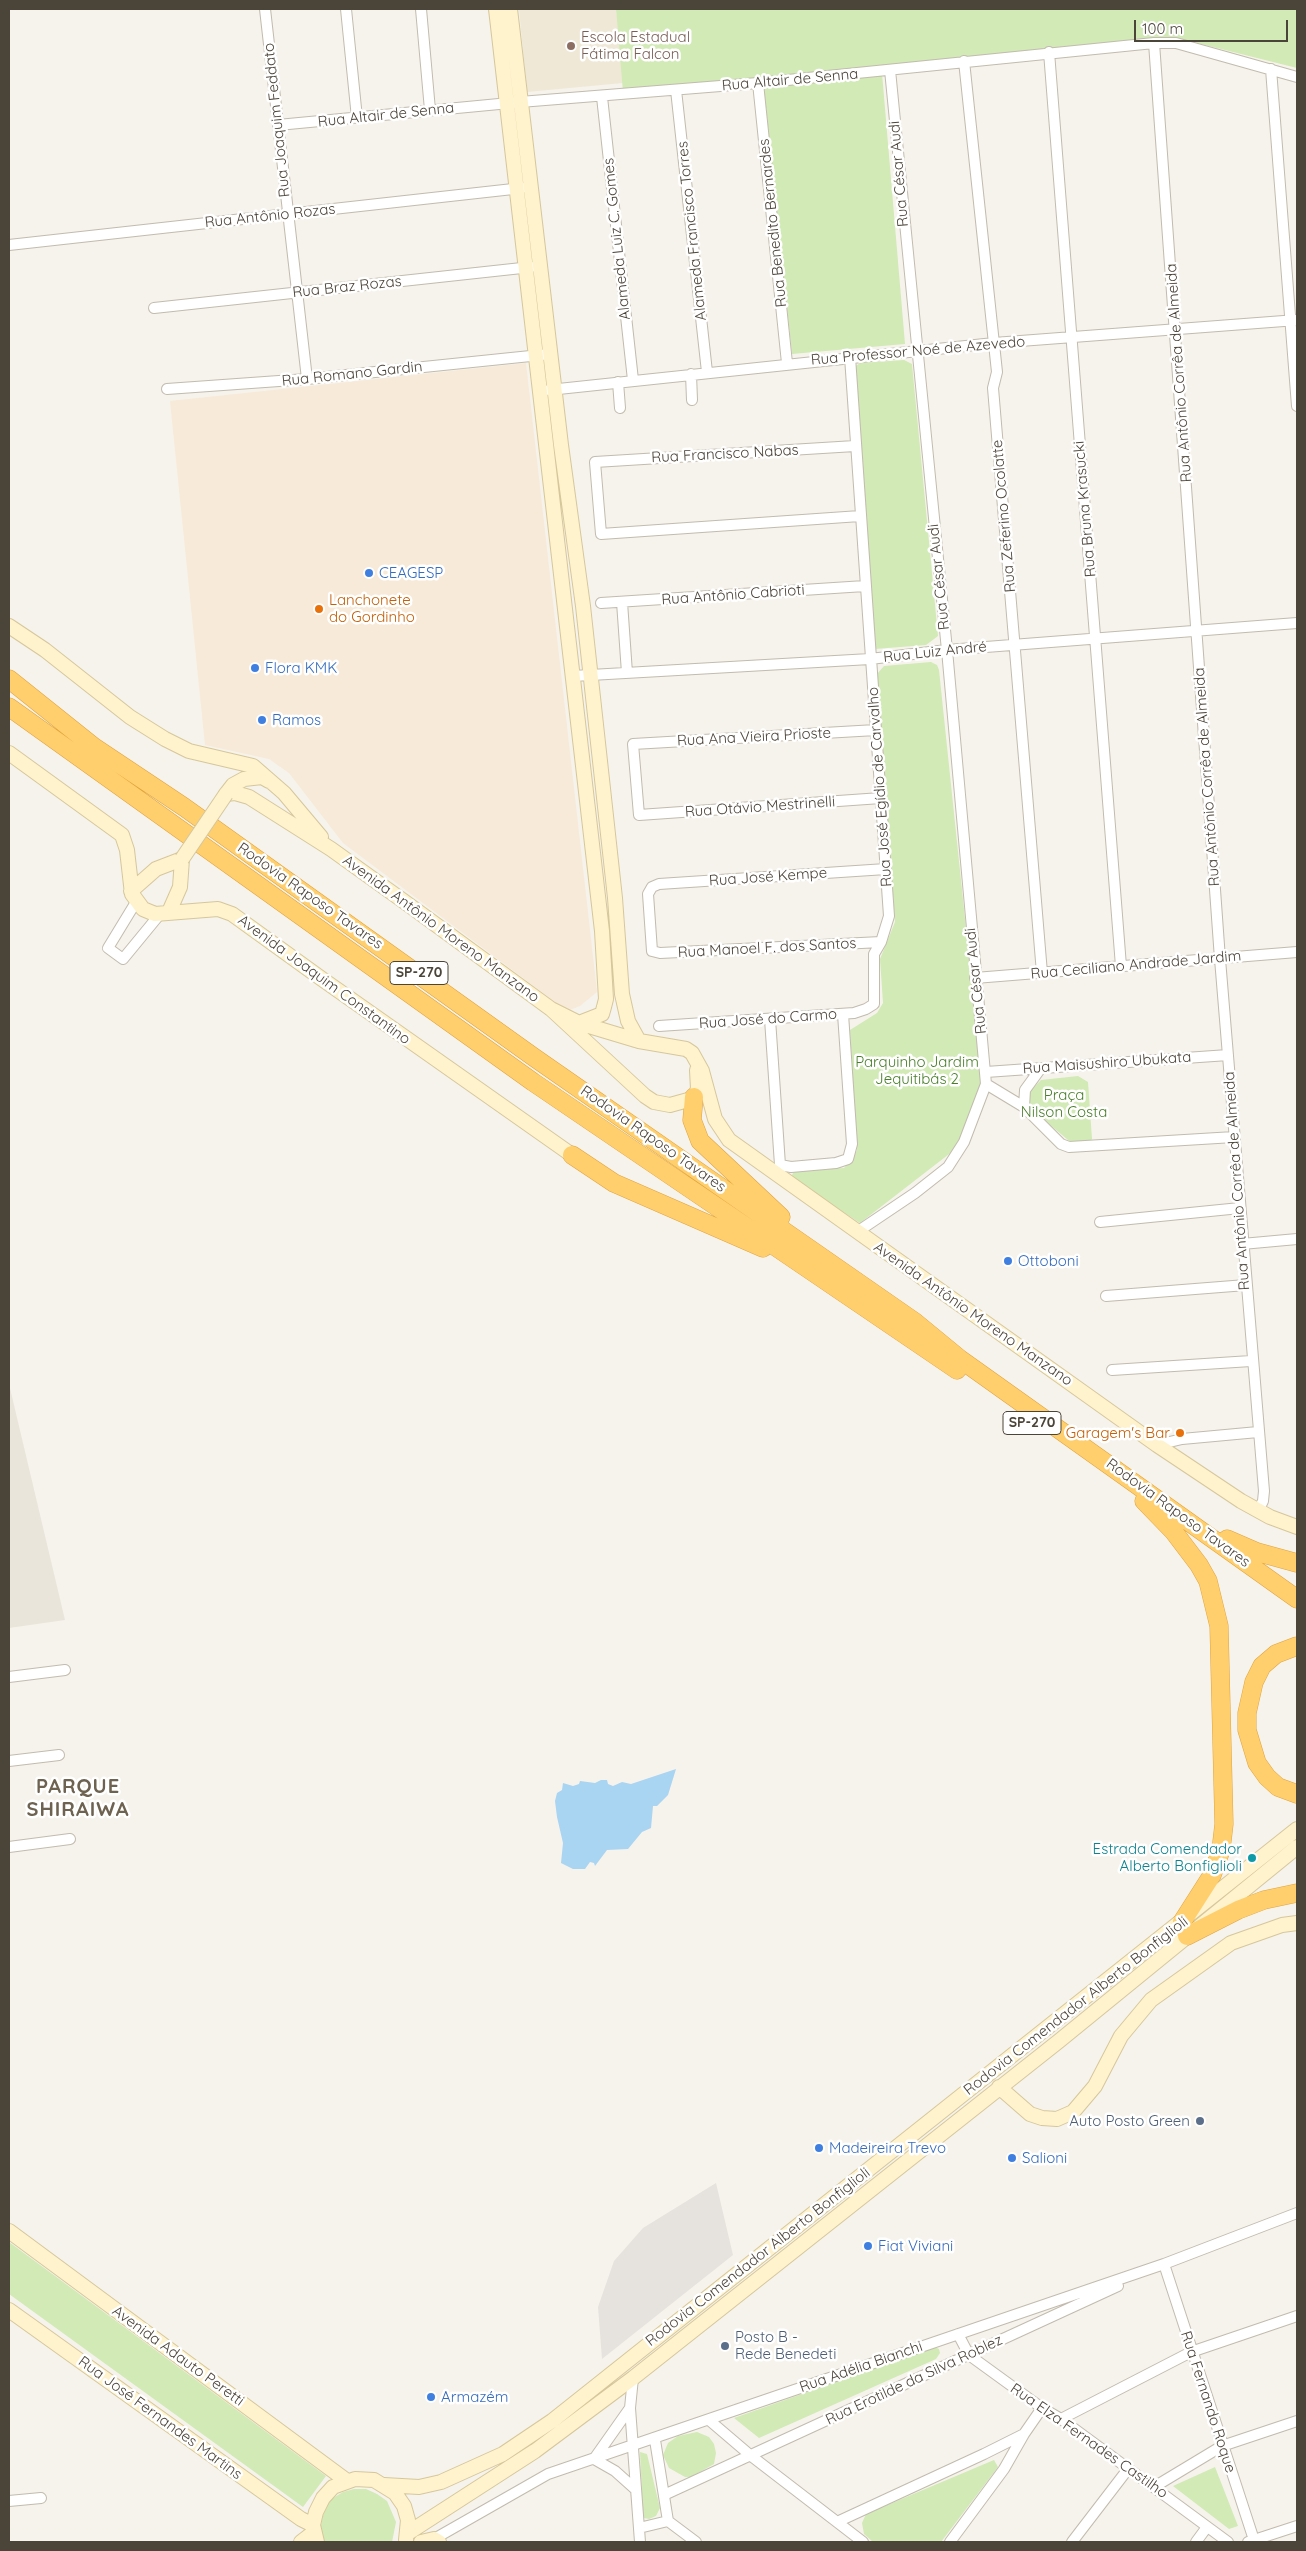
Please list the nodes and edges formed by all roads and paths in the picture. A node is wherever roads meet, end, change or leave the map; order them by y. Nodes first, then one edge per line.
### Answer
1 (265, 9) edge
2 (346, 9) edge
3 (421, 9) edge
4 (496, 9) edge
5 (510, 9) edge
6 (1154, 43) junction
7 (1049, 52) junction
8 (964, 61) junction
9 (1271, 69) junction
10 (890, 70) junction
11 (1297, 77) edge
12 (758, 83) junction
13 (676, 90) junction
14 (602, 97) junction
15 (513, 102) junction
16 (430, 110) junction
17 (357, 118) junction
18 (278, 125) junction
19 (524, 188) junction
20 (288, 214) junction
21 (9, 245) edge
22 (533, 267) junction
23 (297, 292) junction
24 (154, 308) dead end
25 (1294, 320) edge
26 (1176, 329) junction
27 (1071, 337) junction
28 (994, 343) junction
29 (916, 350) junction
30 (550, 354) junction
31 (536, 355) junction
32 (850, 357) junction
33 (787, 363) junction
34 (707, 372) junction
35 (691, 374) junction
36 (307, 379) junction
37 (633, 380) junction
38 (618, 382) junction
39 (167, 389) dead end
40 (554, 389) junction
41 (540, 390) junction
42 (692, 400) dead end
43 (1297, 406) edge
44 (620, 408) dead end
45 (855, 446) junction
46 (860, 516) junction
47 (865, 586) junction
48 (622, 602) junction
49 (601, 604) dead end
50 (1297, 623) edge
51 (9, 626) edge
52 (1197, 631) junction
53 (1096, 639) junction
54 (1014, 645) junction
55 (947, 650) junction
56 (870, 659) junction
57 (627, 673) junction
58 (589, 674) junction
59 (573, 676) junction
60 (9, 679) edge
61 (9, 707) edge
62 (876, 730) junction
63 (9, 753) edge
64 (270, 782) junction
65 (226, 794) junction
66 (881, 798) junction
67 (639, 815) joint
68 (331, 849) junction
69 (182, 859) junction
70 (886, 869) junction
71 (134, 896) junction
72 (164, 913) junction
73 (881, 942) junction
74 (652, 950) joint
75 (1297, 952) edge
76 (1220, 958) junction
77 (1121, 966) junction
78 (1042, 973) junction
79 (975, 978) junction
80 (874, 1004) joint
81 (551, 1009) junction
82 (844, 1014) junction
83 (770, 1019) junction
84 (579, 1023) junction
85 (659, 1026) dead end
86 (639, 1041) junction
87 (1228, 1055) junction
88 (695, 1060) junction
89 (1041, 1068) junction
90 (986, 1072) junction
91 (986, 1084) junction
92 (694, 1098) junction
93 (1024, 1107) junction
94 (1234, 1136) junction
95 (572, 1155) joint
96 (779, 1171) junction
97 (1240, 1208) junction
98 (1100, 1222) dead end
99 (857, 1232) junction
100 (1297, 1239) edge
101 (1242, 1244) junction
102 (832, 1264) junction
103 (828, 1282) junction
104 (1246, 1285) junction
105 (1106, 1296) dead end
106 (1252, 1361) junction
107 (1112, 1370) dead end
108 (1258, 1432) junction
109 (1157, 1445) junction
110 (1144, 1501) junction
111 (1258, 1511) junction
112 (1188, 1519) junction
113 (1297, 1527) edge
114 (1297, 1563) edge
115 (1297, 1599) edge
116 (1297, 1612) edge
117 (1297, 1646) edge
118 (65, 1670) dead end
119 (9, 1677) edge
120 (59, 1755) dead end
121 (9, 1761) edge
122 (1297, 1794) edge
123 (1297, 1829) edge
124 (70, 1839) dead end
125 (1297, 1846) edge
126 (9, 1847) edge
127 (1297, 1892) edge
128 (1297, 1923) edge
129 (1185, 1929) junction
130 (999, 2087) junction
131 (1297, 2213) edge
132 (9, 2231) edge
133 (1164, 2264) junction
134 (9, 2310) edge
135 (1297, 2316) edge
136 (958, 2334) junction
137 (1191, 2352) junction
138 (969, 2355) junction
139 (633, 2378) junction
140 (630, 2408) junction
141 (1042, 2408) junction
142 (1061, 2419) junction
143 (709, 2420) junction
144 (1297, 2421) edge
145 (1024, 2434) junction
146 (655, 2440) junction
147 (632, 2446) junction
148 (1222, 2446) junction
149 (750, 2455) junction
150 (594, 2459) junction
151 (1128, 2468) junction
152 (347, 2481) junction
153 (384, 2484) junction
154 (1154, 2487) junction
155 (634, 2488) junction
156 (664, 2495) junction
157 (41, 2498) dead end
158 (9, 2501) edge
159 (668, 2521) junction
160 (837, 2522) junction
161 (1297, 2526) edge
162 (1207, 2527) junction
163 (638, 2528) junction
164 (315, 2533) edge
165 (407, 2538) edge
166 (431, 2541) edge
167 (1250, 2541) edge
168 (301, 2542) edge
169 (640, 2542) edge
170 (696, 2542) edge
171 (863, 2542) edge
172 (950, 2542) edge
173 (1072, 2542) edge
174 (1196, 2542) edge
175 (1228, 2542) edge

1 - 18 street, Rua Joaquim Feddato
2 - 17 street
3 - 16 street
4 - 15 main road
5 - 15 main road
6 - 7 street, Rua Altair de Senna
6 - 9 street, Rua Altair de Senna
6 - 26 street, Rua Antônio Corrêa de Almeida
7 - 8 street, Rua Altair de Senna
7 - 27 street, Rua Bruna Krasucki
8 - 10 street, Rua Altair de Senna
8 - 28 street, Rua Zeferino Ocolatte
9 - 11 street, Rua Altair de Senna
9 - 25 street
10 - 12 street, Rua Altair de Senna
10 - 29 street, Rua César Audi
12 - 13 street, Rua Altair de Senna
12 - 33 street, Rua Benedito Bernardes
13 - 14 street, Rua Altair de Senna
13 - 34 street, Alameda Francisco Torres
14 - 15 street, Rua Altair de Senna
14 - 37 street, Alameda Luiz C. Gomes
15 - 16 street, Rua Altair de Senna
15 - 19 main road
16 - 17 street, Rua Altair de Senna
17 - 18 street, Rua Altair de Senna
18 - 20 street, Rua Joaquim Feddato
19 - 20 street, Rua Antônio Rozas
19 - 22 main road
20 - 21 street, Rua Antônio Rozas
20 - 23 street, Rua Joaquim Feddato
22 - 23 street, Rua Braz Rozas
22 - 30 main road
22 - 31 main road
23 - 24 street, Rua Braz Rozas
23 - 36 street, Rua Joaquim Feddato
25 - 26 street, Rua Professor Noé de Azevedo
25 - 43 street
26 - 27 street, Rua Professor Noé de Azevedo
26 - 52 street, Rua Antônio Corrêa de Almeida
27 - 28 street, Rua Professor Noé de Azevedo
27 - 53 street, Rua Bruna Krasucki
28 - 29 street, Rua Professor Noé de Azevedo
28 - 54 street, Rua Zeferino Ocolatte
29 - 32 street, Rua Professor Noé de Azevedo
29 - 55 street, Rua César Audi
30 - 31 street, Rua Romano Gardin
30 - 40 main road
31 - 36 street, Rua Romano Gardin
31 - 41 main road
32 - 33 street, Rua Professor Noé de Azevedo
32 - 45 street, Rua José Egídio de Carvalho
33 - 34 street, Rua Professor Noé de Azevedo
34 - 35 street, Rua Professor Noé de Azevedo
35 - 37 street, Rua Professor Noé de Azevedo
35 - 42 street
36 - 39 street, Rua Romano Gardin
37 - 38 street, Rua Professor Noé de Azevedo
38 - 40 street, Rua Professor Noé de Azevedo
38 - 44 street
40 - 41 street, Rua Professor Noé de Azevedo
40 - 58 main road
41 - 59 main road
45 - 46 street, Rua José Egídio de Carvalho
45 - 46 street, Rua Francisco Nabas
46 - 47 street, Rua José Egídio de Carvalho
47 - 48 street, Rua Antônio Cabrioti
47 - 56 street, Rua José Egídio de Carvalho
48 - 49 street, Rua Antônio Cabrioti
48 - 57 street
50 - 52 street, Rua Luiz André
51 - 64 main road, Avenida Antônio Moreno Manzano
52 - 53 street, Rua Luiz André
52 - 76 street, Rua Antônio Corrêa de Almeida
53 - 54 street, Rua Luiz André
53 - 77 street, Rua Bruna Krasucki
54 - 55 street, Rua Luiz André
54 - 78 street, Rua Zeferino Ocolatte
55 - 56 street, Rua Luiz André
55 - 79 street, Rua César Audi
56 - 57 street, Rua Luiz André
56 - 62 street, Rua José Egídio de Carvalho
57 - 58 street, Rua Luiz André
58 - 59 street, Rua Luiz André
58 - 86 main road
59 - 84 main road
60 - 102 highway, Rodovia Raposo Tavares / SP-270
61 - 103 highway, Rodovia Raposo Tavares / SP-270
62 - 66 street, Rua José Egídio de Carvalho
62 - 67 street, Rua Ana Vieira Prioste
63 - 71 main road
64 - 65 main road
64 - 68 main road, Avenida Antônio Moreno Manzano
65 - 68 main road, Avenida Antônio Moreno Manzano
65 - 69 main road, bridge
66 - 67 street, Rua Otávio Mestrinelli
66 - 70 street, Rua José Egídio de Carvalho
68 - 81 main road, Avenida Antônio Moreno Manzano
69 - 71 main road
69 - 72 main road
70 - 73 street, Rua José Egídio de Carvalho
70 - 74 street, Rua José Kempe
71 - 72 main road, Avenida Joaquim Constantino
71 - 72 street
72 - 95 main road, Avenida Joaquim Constantino
73 - 74 street, Rua Manoel F. dos Santos
73 - 80 street, Rua José Egídio de Carvalho
75 - 76 street, Rua Ceciliano Andrade Jardim
76 - 77 street, Rua Ceciliano Andrade Jardim
76 - 87 street, Rua Antônio Corrêa de Almeida
77 - 78 street, Rua Ceciliano Andrade Jardim
78 - 79 street, Rua Ceciliano Andrade Jardim
79 - 90 street, Rua César Audi
80 - 82 street, Rua José do Carmo
81 - 84 main road, Avenida Antônio Moreno Manzano
81 - 92 main road, Avenida Antônio Moreno Manzano
82 - 83 street, Rua José do Carmo
82 - 96 street
83 - 85 street, Rua José do Carmo
83 - 96 street
84 - 86 main road, Avenida Antônio Moreno Manzano
86 - 88 main road, Avenida Antônio Moreno Manzano
87 - 89 street, Rua Maisushiro Ubukata
87 - 94 street, Rua Antônio Corrêa de Almeida
88 - 92 main road
88 - 96 main road, Avenida Antônio Moreno Manzano
89 - 90 street, Rua Maisushiro Ubukata
89 - 93 street
90 - 91 street, Rua César Audi
91 - 93 street
91 - 99 street
92 - 102 highway
93 - 94 street
94 - 97 street, Rua Antônio Corrêa de Almeida
95 - 103 highway
96 - 99 main road, Avenida Antônio Moreno Manzano
97 - 98 street
97 - 101 street, Rua Antônio Corrêa de Almeida
99 - 109 main road, Avenida Antônio Moreno Manzano
100 - 101 street
101 - 104 street, Rua Antônio Corrêa de Almeida
102 - 112 highway, Rodovia Raposo Tavares / SP-270
103 - 110 highway, Rodovia Raposo Tavares / SP-270
104 - 105 street
104 - 106 street, Rua Antônio Corrêa de Almeida
106 - 107 street
106 - 108 street, Rua Antônio Corrêa de Almeida
108 - 109 street
108 - 111 street, Rua Antônio Corrêa de Almeida
109 - 111 main road, Avenida Antônio Moreno Manzano
110 - 116 highway, Rodovia Raposo Tavares / SP-270
110 - 129 highway
111 - 113 main road, Avenida Antônio Moreno Manzano
112 - 114 highway
112 - 115 highway, Rodovia Raposo Tavares / SP-270
117 - 122 highway
118 - 119 street
120 - 121 street
123 - 129 main road, Rodovia Comendador Alberto Bonfiglioli
124 - 126 street
125 - 129 main road, Rodovia Comendador Alberto Bonfiglioli
127 - 129 highway
128 - 130 main road
129 - 130 main road, Rodovia Comendador Alberto Bonfiglioli
129 - 153 main road, Rodovia Comendador Alberto Bonfiglioli
130 - 139 main road, Rodovia Comendador Alberto Bonfiglioli
131 - 133 street, Rua Adélia Bianchi
132 - 152 main road, Avenida Adauto Peretti
133 - 136 street, Rua Adélia Bianchi
133 - 137 street, Rua Fernando Roque
133 - 138 street, Rua Erotilde da Silva Roblez
134 - 164 main road, Rua José Fernandes Martins
135 - 137 street
136 - 138 street, Rua Elza Fernades Castilho
136 - 143 street, Rua Adélia Bianchi
137 - 142 street
137 - 148 street, Rua Fernando Roque
138 - 141 street, Rua Elza Fernades Castilho
138 - 149 street, Rua Erotilde da Silva Roblez
139 - 140 street
139 - 165 main road, Rodovia Comendador Alberto Bonfiglioli
140 - 147 street
140 - 150 street
141 - 142 street, Rua Elza Fernades Castilho
141 - 145 street
142 - 151 street, Rua Elza Fernades Castilho
143 - 146 street, Rua Adélia Bianchi
143 - 149 street
144 - 148 street
145 - 160 street
145 - 172 street
146 - 147 street, Rua Adélia Bianchi
146 - 156 street
147 - 150 street, Rua Adélia Bianchi
147 - 155 street
148 - 154 street
148 - 167 street, Rua Fernando Roque
149 - 156 street, Rua Erotilde da Silva Roblez
149 - 160 street
150 - 155 street
150 - 166 street, Rua Adélia Bianchi
151 - 154 street, Rua Elza Fernades Castilho
151 - 173 street
152 - 153 main road, Rodovia Comendador Alberto Bonfiglioli
152 - 164 main road
153 - 165 main road
154 - 162 street, Rua Elza Fernades Castilho
155 - 163 street
156 - 159 street
157 - 158 street
159 - 163 street
159 - 170 street
160 - 171 street
161 - 167 street
162 - 174 street
162 - 175 street, Rua Elza Fernades Castilho
163 - 169 street
164 - 168 main road

